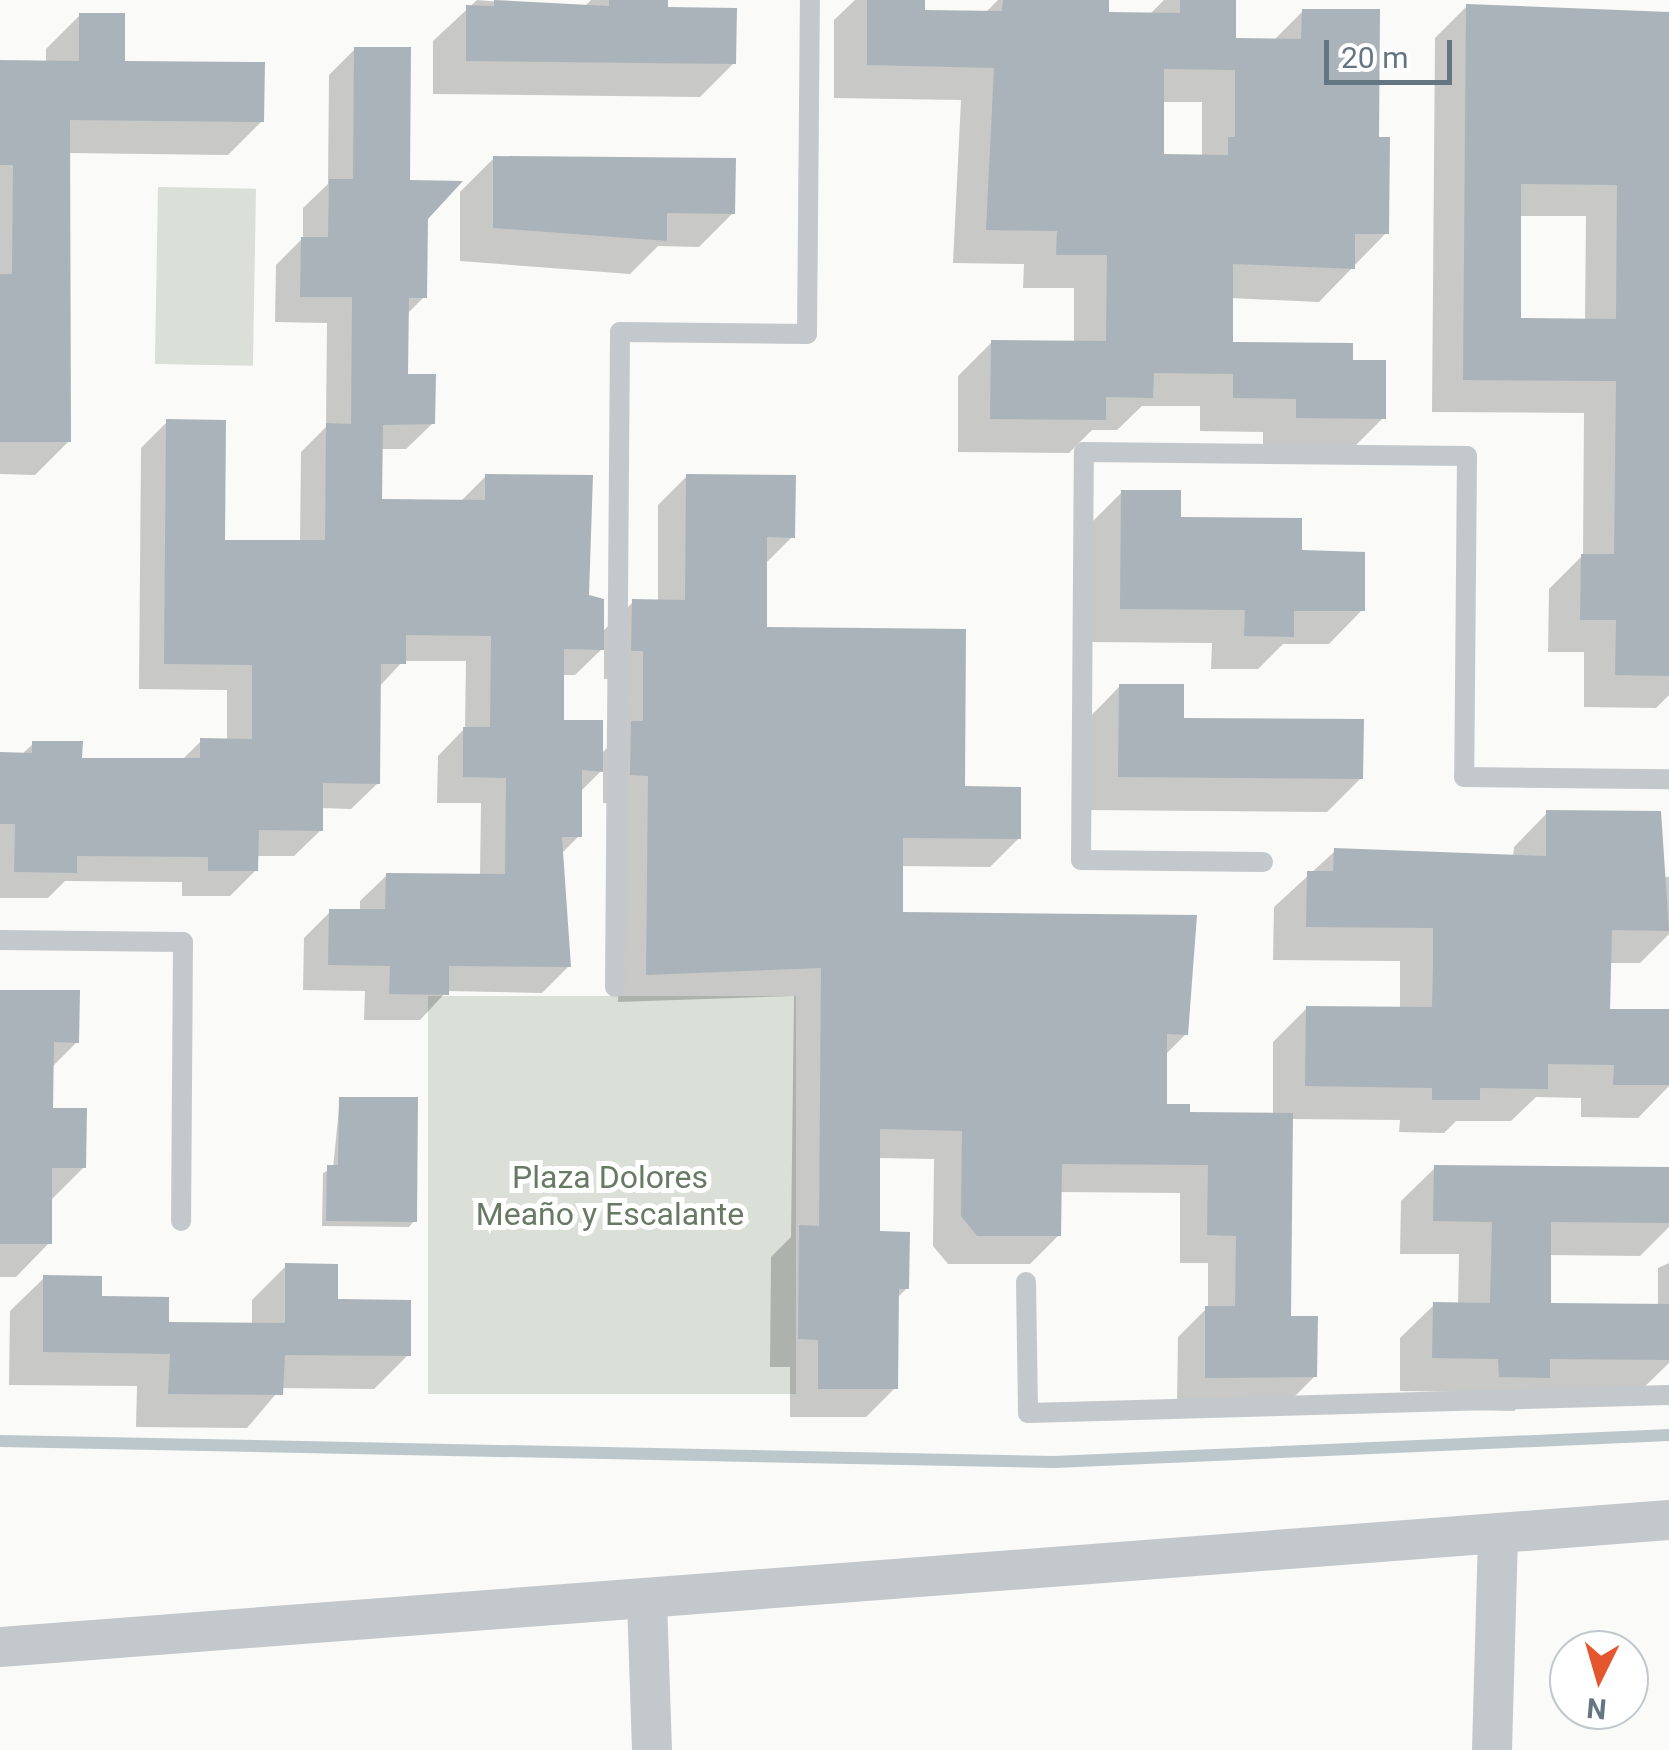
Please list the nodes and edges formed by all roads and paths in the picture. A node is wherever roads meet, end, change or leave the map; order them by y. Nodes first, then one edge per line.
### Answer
1 (810, 0) edge
2 (1669, 779) edge
3 (1263, 862) dead end
4 (0, 940) edge
5 (614, 988) dead end
6 (181, 1220) dead end
7 (1026, 1282) dead end
8 (1669, 1395) edge
9 (1669, 1520) edge
10 (1498, 1534) junction
11 (646, 1600) junction
12 (0, 1647) edge
13 (652, 1750) edge
14 (1492, 1750) edge

1 - 5 lane
2 - 3 lane
4 - 6 lane
7 - 8 lane
9 - 10 street
10 - 11 street
10 - 14 street
11 - 12 street
11 - 13 street

